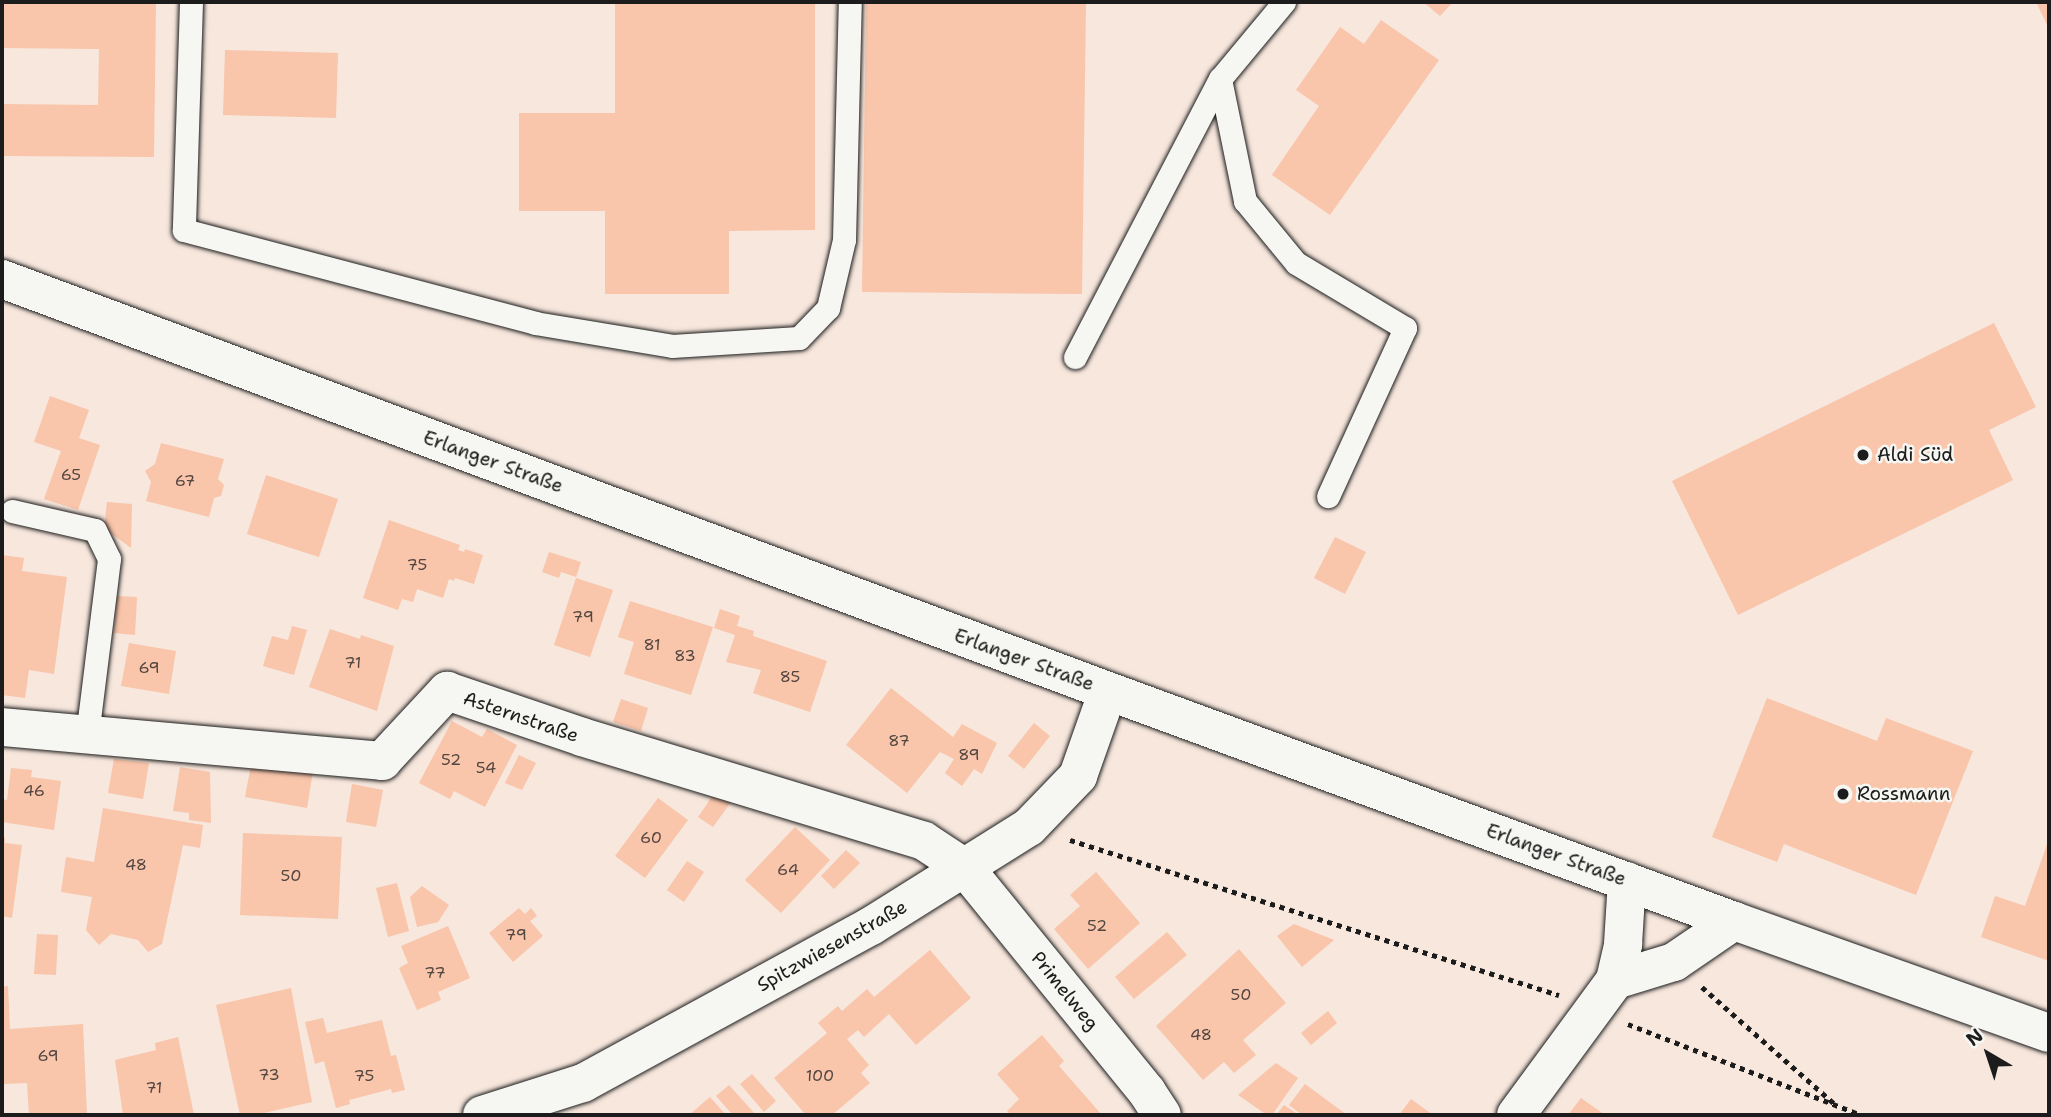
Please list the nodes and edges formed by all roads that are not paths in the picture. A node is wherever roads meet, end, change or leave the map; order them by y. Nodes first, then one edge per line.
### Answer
1 (191, 2) edge
2 (850, 2) edge
3 (1284, 2) edge
4 (1220, 79) junction
5 (2, 279) edge
6 (1075, 357) dead end
7 (1328, 496) dead end
8 (12, 511) dead end
9 (1108, 691) junction
10 (2, 727) edge
11 (87, 735) junction
12 (965, 868) junction
13 (1627, 881) junction
14 (1734, 921) junction
15 (1615, 980) junction
16 (2049, 1033) edge
17 (482, 1115) edge
18 (1162, 1115) edge
19 (1516, 1115) edge

1 - 2 lane
3 - 4 lane
4 - 6 lane
4 - 7 lane
5 - 9 street, Erlanger Straße
8 - 11 lane
9 - 12 street, Spitzwiesenstraße
9 - 13 street, Erlanger Straße
10 - 11 street, Asternstraße
11 - 12 street, Asternstraße
12 - 17 street, Spitzwiesenstraße
12 - 18 street, Primelweg
13 - 14 street, Erlanger Straße
13 - 15 street
14 - 15 street
14 - 16 street, Erlanger Straße
15 - 19 street

